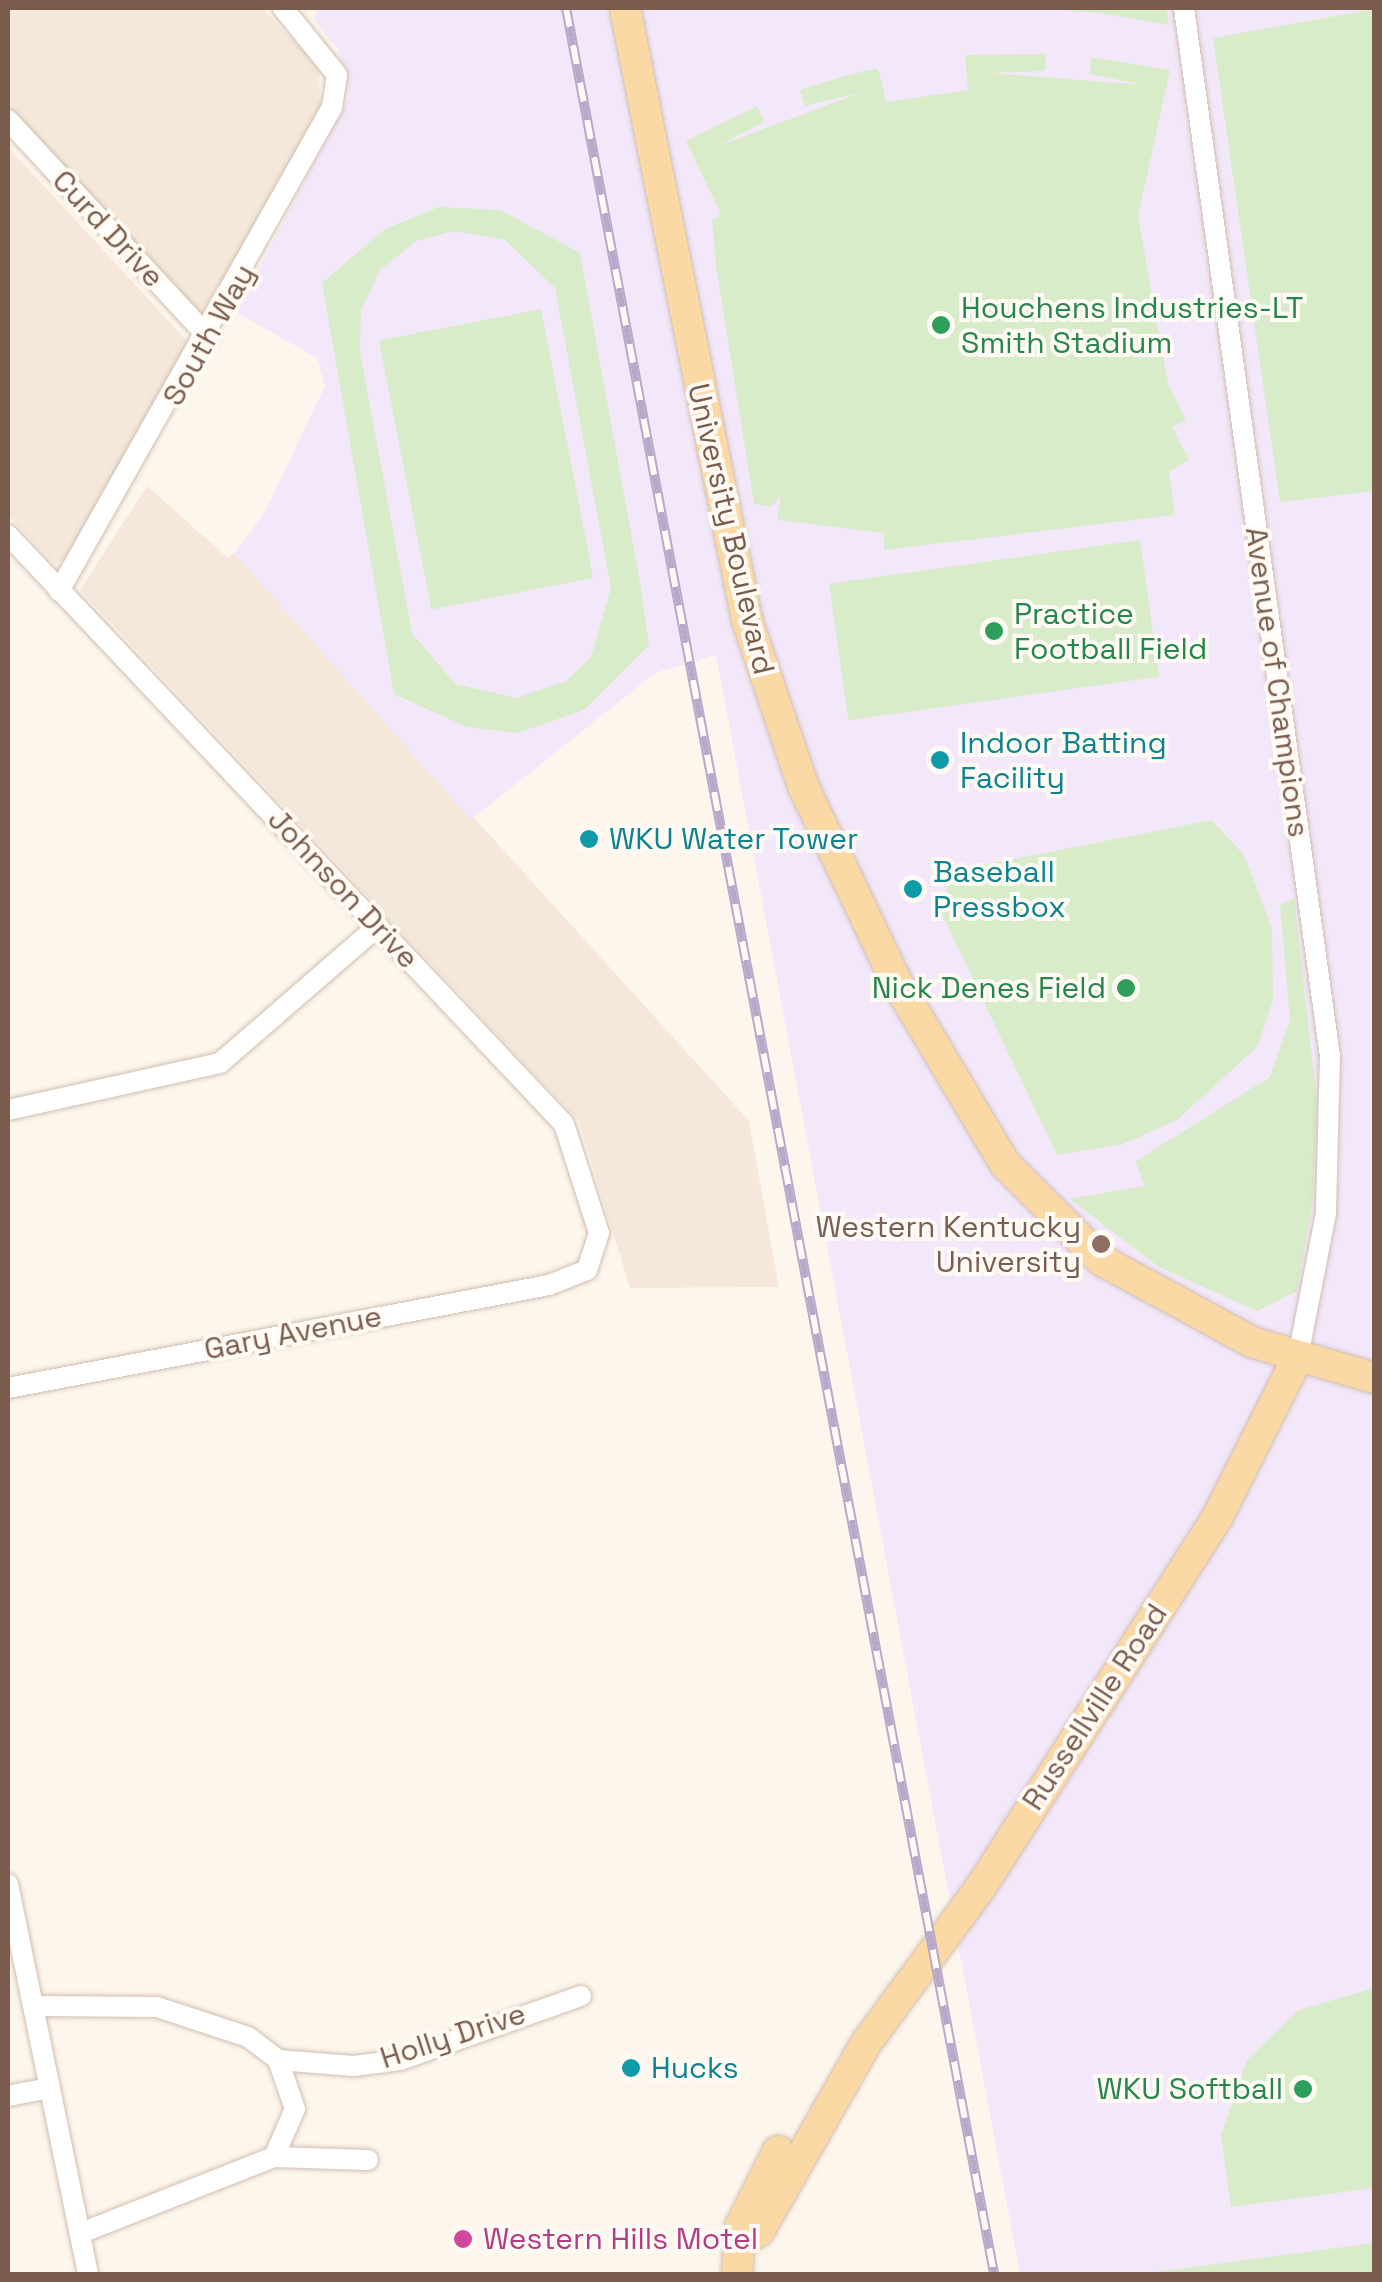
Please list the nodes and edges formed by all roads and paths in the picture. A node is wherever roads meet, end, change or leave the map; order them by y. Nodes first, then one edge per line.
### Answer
1 (283, 8) edge
2 (624, 8) edge
3 (1184, 8) edge
4 (8, 120) edge
5 (208, 338) junction
6 (8, 535) edge
7 (60, 591) junction
8 (378, 926) junction
9 (8, 1110) edge
10 (578, 1274) joint
11 (1298, 1357) junction
12 (1374, 1378) edge
13 (8, 1388) edge
14 (8, 1884) edge
15 (581, 1996) dead end
16 (37, 2006) junction
17 (278, 2060) junction
18 (49, 2088) junction
19 (8, 2096) edge
20 (274, 2157) junction
21 (368, 2160) dead end
22 (80, 2233) junction
23 (88, 2274) edge
24 (737, 2274) edge

1 - 5 street, South Way
2 - 11 main road, University Boulevard
3 - 11 street, Avenue of Champions
4 - 5 street, Curd Drive
5 - 7 street, South Way
6 - 7 street, Johnson Drive
7 - 8 street, Johnson Drive
8 - 9 street
8 - 10 street, Johnson Drive
10 - 13 street, Gary Avenue
11 - 12 main road, University Boulevard
11 - 24 main road, Russellville Road
14 - 16 street
15 - 17 street, Holly Drive
16 - 17 street
16 - 18 street
17 - 20 street
18 - 19 street
18 - 22 street
20 - 21 street
20 - 22 street
22 - 23 street

